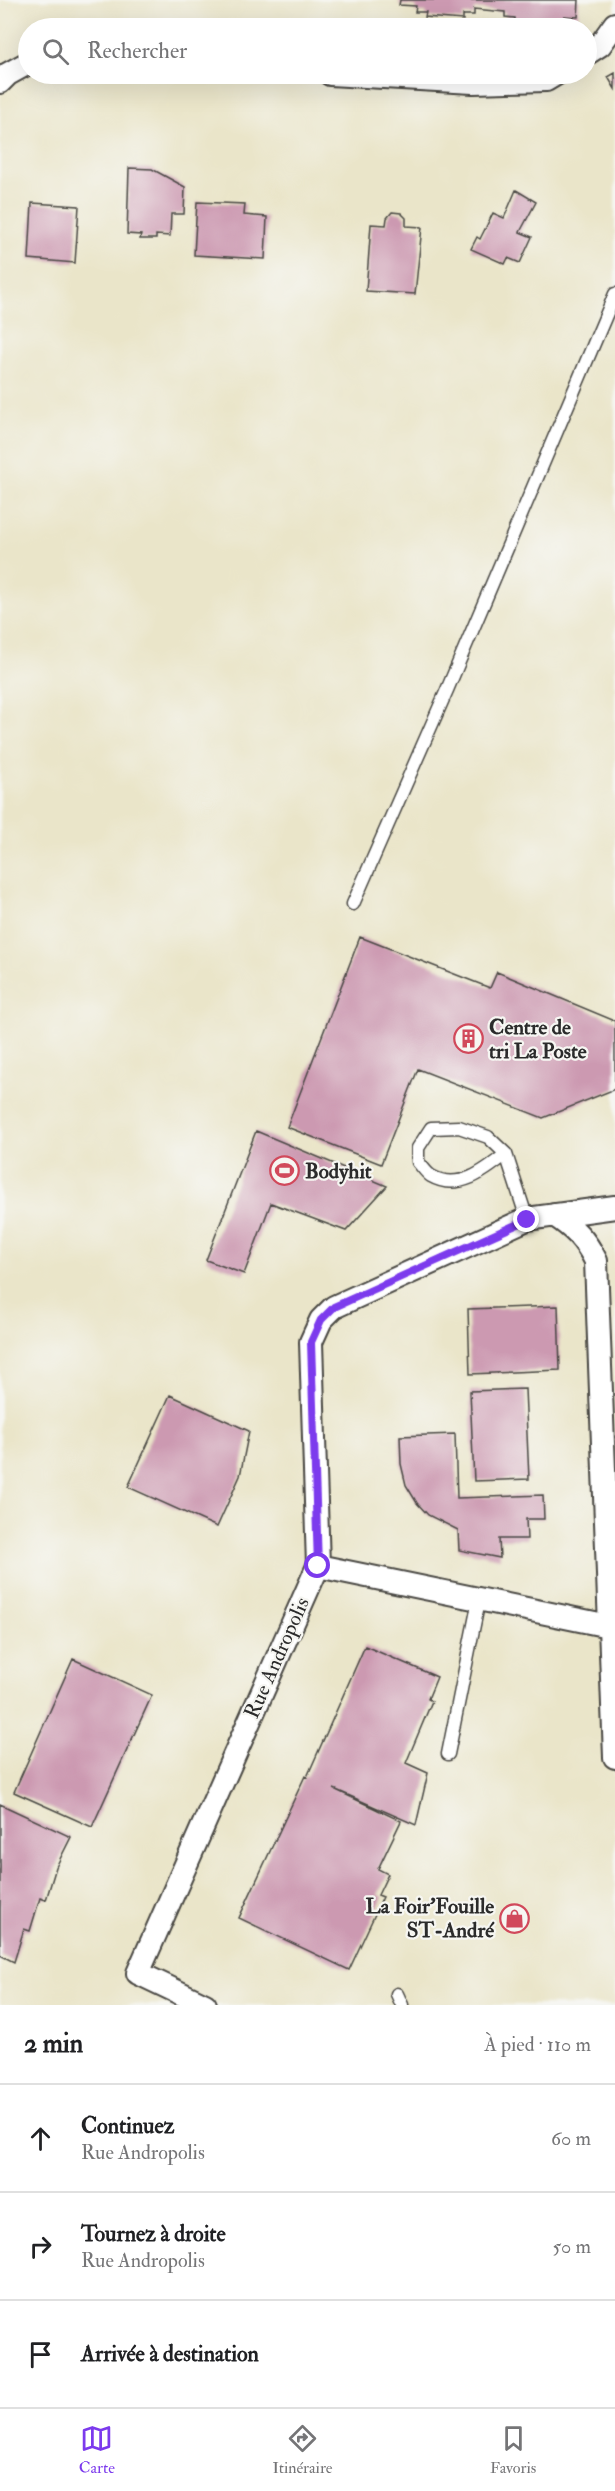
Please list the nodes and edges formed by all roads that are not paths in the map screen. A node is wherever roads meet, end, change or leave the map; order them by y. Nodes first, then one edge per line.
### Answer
1 (615, 24) edge
2 (597, 47) edge
3 (18, 68) edge
4 (0, 82) edge
5 (615, 294) edge
6 (353, 904) dead end
7 (506, 1154) junction
8 (615, 1207) edge
9 (554, 1215) junction
10 (527, 1220) junction
11 (318, 1566) junction
12 (479, 1600) junction
13 (609, 1626) junction
14 (448, 1754) dead end
15 (615, 1757) edge
16 (205, 2005) edge

1 - 2 street
3 - 4 street
5 - 6 lane
7 - 7 lane
7 - 10 lane
8 - 9 street, Rue Andropolis
9 - 10 street, Rue Andropolis
9 - 13 street
10 - 11 street, Rue Andropolis
11 - 12 street
11 - 16 street, Rue Andropolis
12 - 13 street
12 - 14 lane
13 - 15 street

